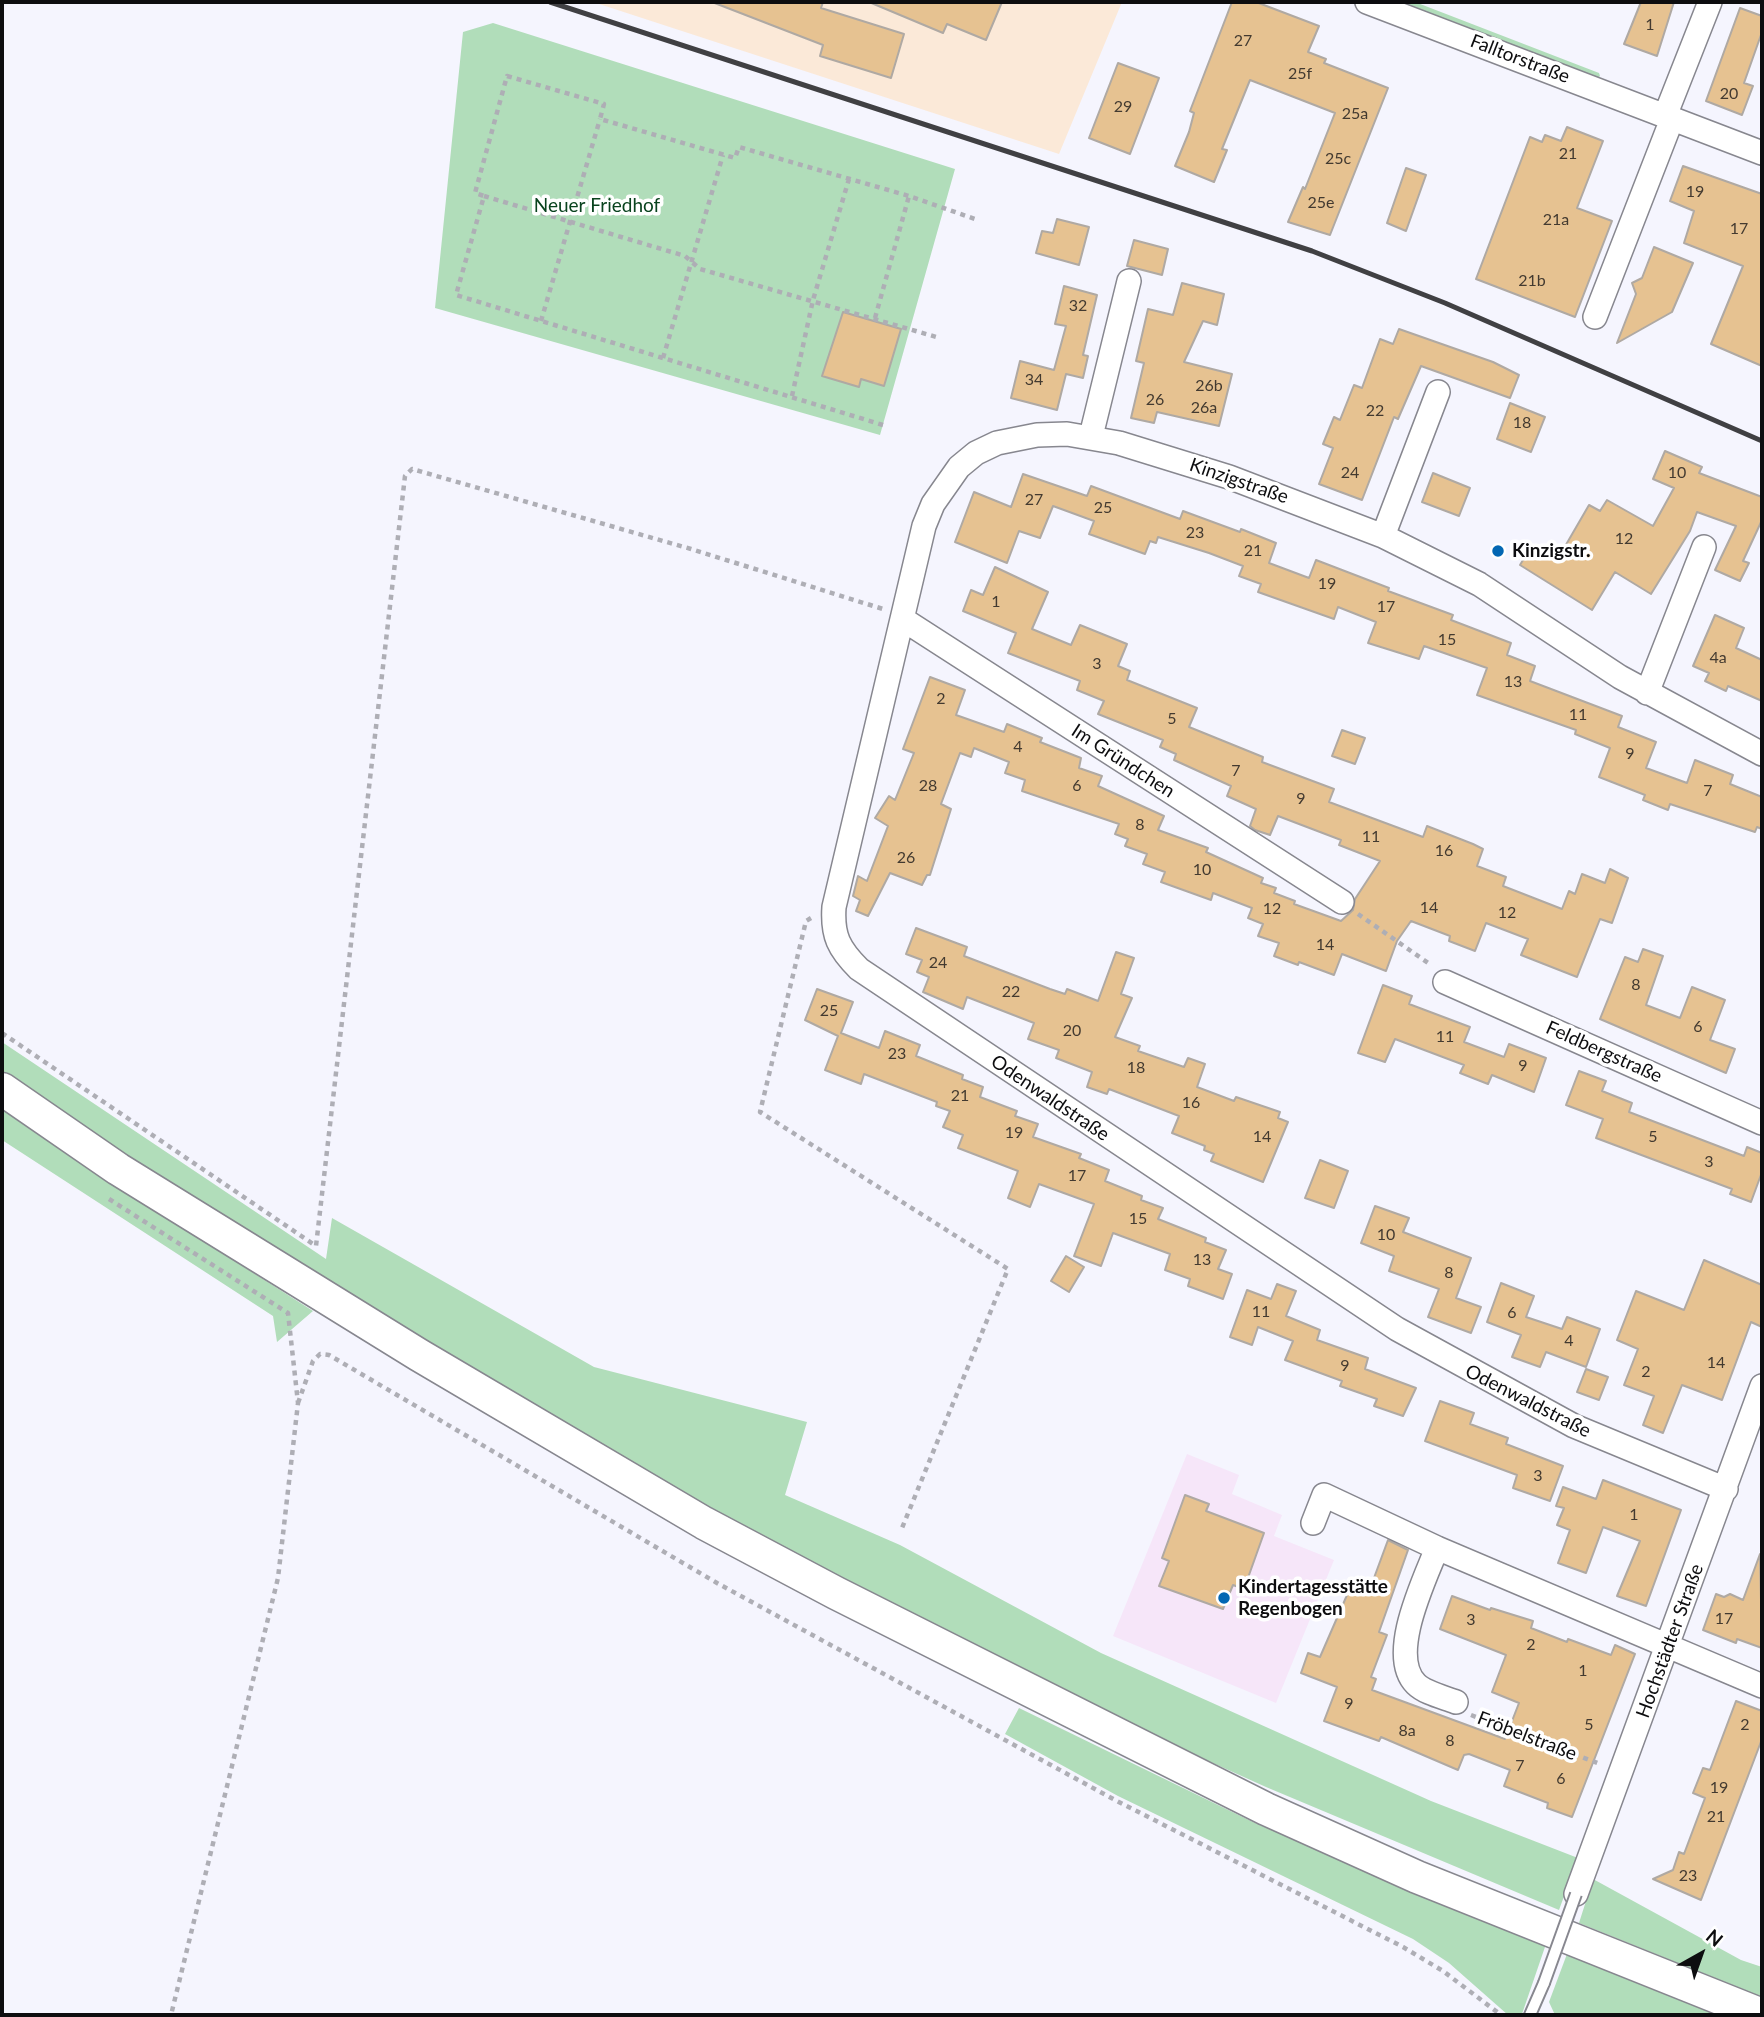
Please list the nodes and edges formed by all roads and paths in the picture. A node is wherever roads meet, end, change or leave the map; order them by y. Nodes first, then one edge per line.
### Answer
1 (1367, 2) edge
2 (1710, 2) edge
3 (1668, 117) junction
4 (600, 119) junction
5 (1762, 153) edge
6 (723, 155) junction
7 (849, 179) junction
8 (484, 196) junction
9 (909, 196) junction
10 (975, 219) dead end
11 (570, 222) junction
12 (692, 262) junction
13 (1129, 281) dead end
14 (813, 300) junction
15 (1595, 317) dead end
16 (876, 318) junction
17 (541, 321) junction
18 (940, 338) dead end
19 (663, 358) junction
20 (1438, 392) dead end
21 (792, 396) junction
22 (883, 425) dead end
23 (1091, 436) junction
24 (976, 453) joint
25 (1383, 536) junction
26 (1704, 547) dead end
27 (904, 617) junction
28 (1647, 693) junction
29 (1762, 754) edge
30 (1342, 902) joint
31 (834, 907) junction
32 (1445, 982) joint
33 (2, 1033) edge
34 (2, 1089) edge
35 (1762, 1123) edge
36 (101, 1193) dead end
37 (1762, 1387) edge
38 (298, 1403) junction
39 (1726, 1489) junction
40 (1313, 1523) dead end
41 (902, 1528) dead end
42 (1437, 1548) junction
43 (1667, 1648) junction
44 (1762, 1686) edge
45 (1456, 1702) joint
46 (1621, 1772) junction
47 (1576, 1894) joint
48 (171, 2015) edge
49 (1501, 2015) edge
50 (1530, 2015) edge
51 (1762, 2015) edge

1 - 3 street, Falltorstraße
2 - 3 street
3 - 5 street, Falltorstraße
3 - 15 street
4 - 6 path
4 - 8 path
4 - 11 path
6 - 7 path
6 - 12 path
7 - 9 path
7 - 14 path
8 - 11 path
8 - 17 path
9 - 10 path
9 - 16 path
11 - 12 path
11 - 17 path
12 - 14 path
12 - 19 path
13 - 23 street
14 - 16 path
14 - 21 path
16 - 18 path
17 - 19 path
19 - 21 path
20 - 25 street
21 - 22 path
23 - 24 street, Kinzigstraße
23 - 25 street, Kinzigstraße
24 - 27 street, Odenwaldstraße
25 - 28 street, Kinzigstraße
26 - 28 street
27 - 30 street, Im Gründchen
27 - 31 street, Odenwaldstraße
27 - 33 path
28 - 29 street, Kinzigstraße
30 - 32 path
31 - 39 street, Odenwaldstraße
31 - 41 path
32 - 35 street, Feldbergstraße
34 - 51 main road
36 - 38 path
37 - 39 street, Hochstädter Straße
38 - 48 path
38 - 49 path
39 - 43 street, Hochstädter Straße
40 - 42 street
42 - 43 street
42 - 45 street, Fröbelstraße
43 - 44 street
43 - 46 street, Hochstädter Straße
45 - 46 path, Fröbelstraße
46 - 47 street, Hochstädter Straße
47 - 50 lane, bridge

